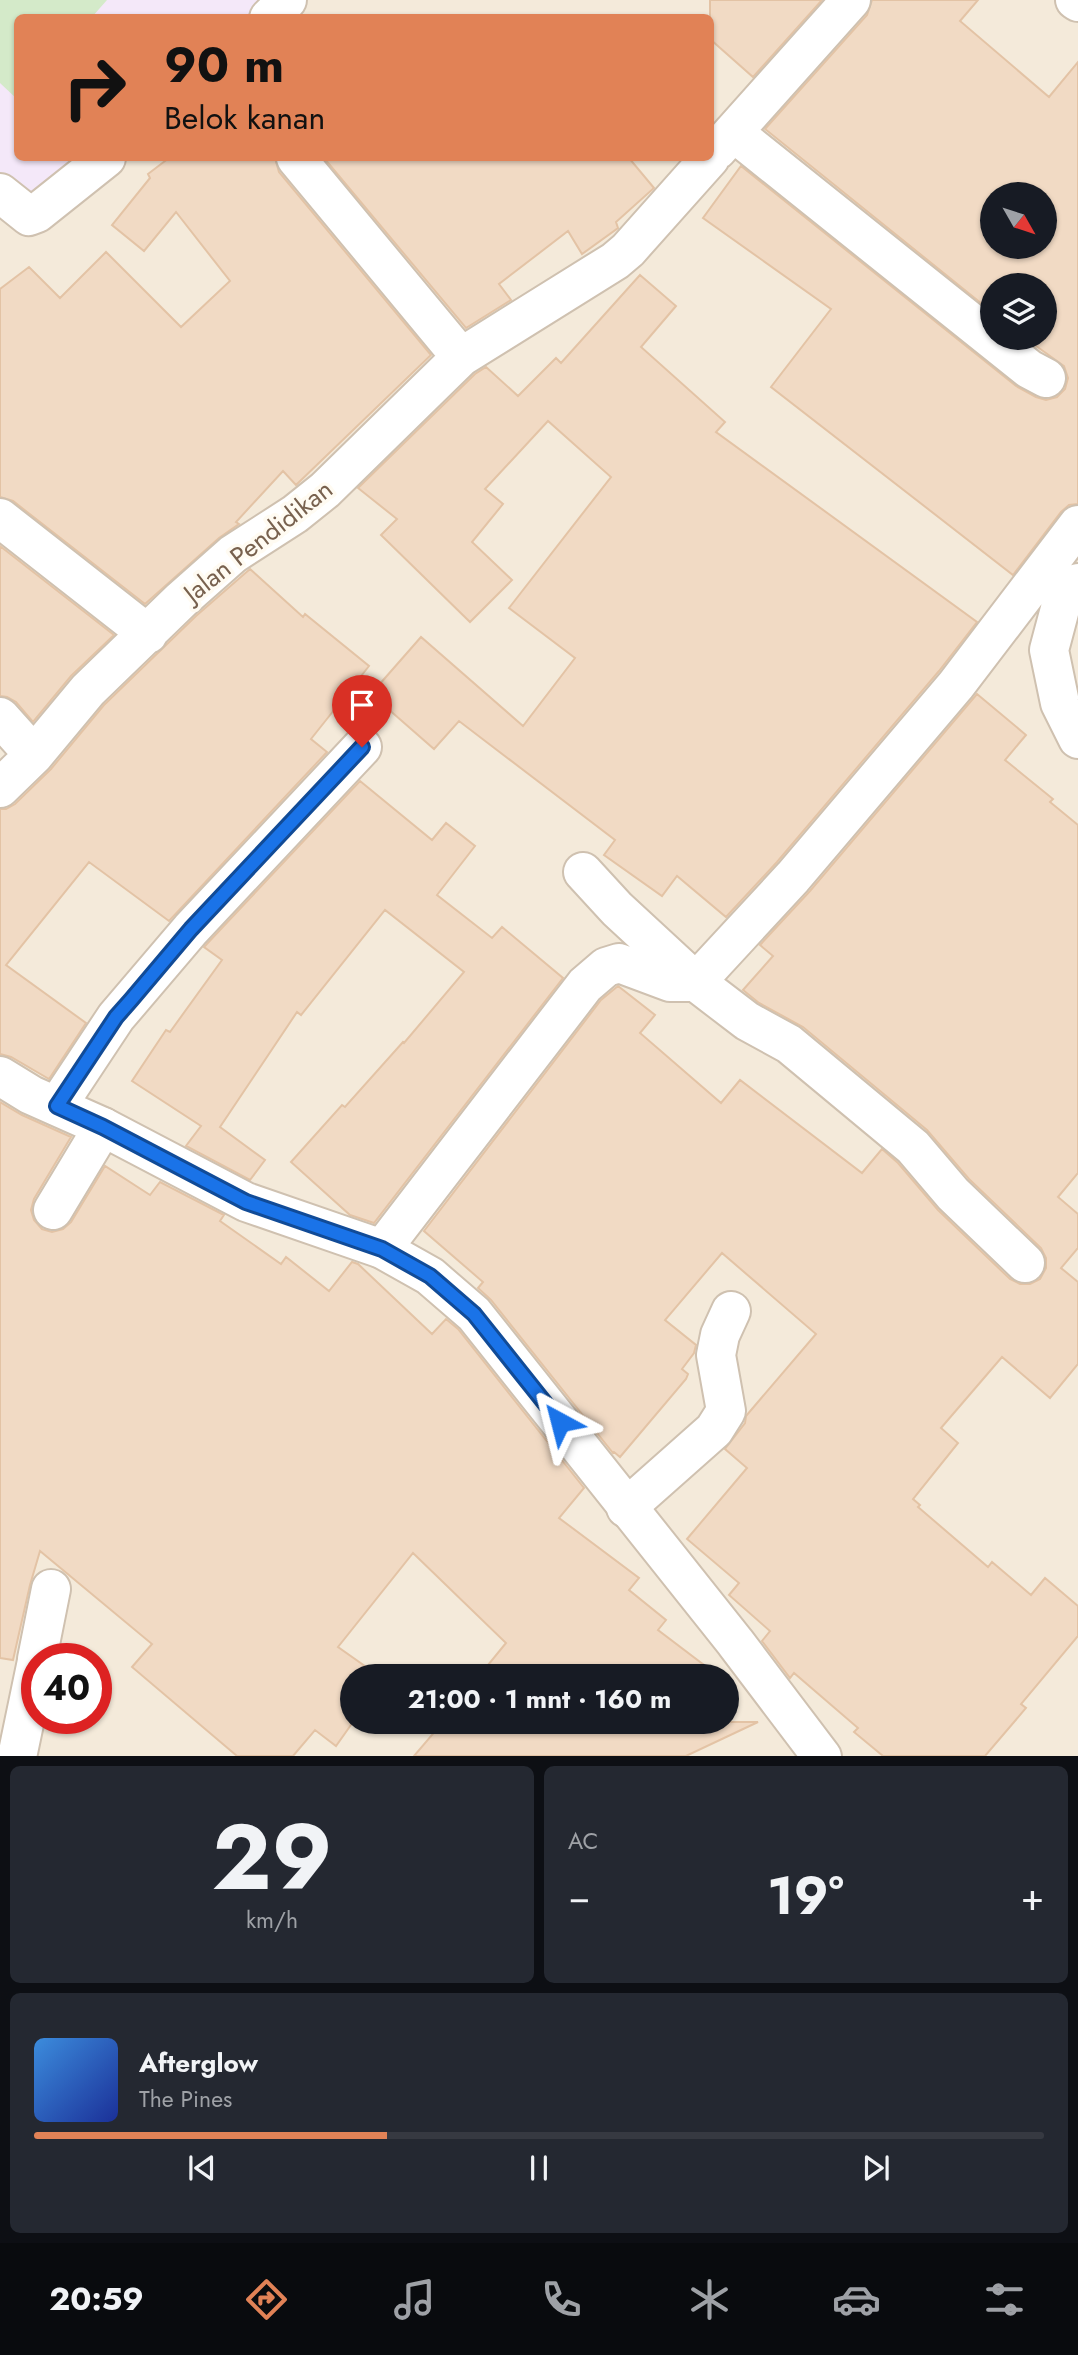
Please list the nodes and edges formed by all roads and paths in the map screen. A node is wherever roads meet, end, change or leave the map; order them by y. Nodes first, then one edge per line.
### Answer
1 (287, 0) edge
2 (850, 0) edge
3 (273, 14) edge
4 (718, 149) edge
5 (102, 161) edge
6 (298, 161) edge
7 (707, 161) edge
8 (0, 193) edge
9 (461, 357) junction
10 (1046, 378) dead end
11 (0, 518) edge
12 (1078, 525) edge
13 (1078, 583) edge
14 (148, 634) junction
15 (0, 717) edge
16 (1078, 738) edge
17 (362, 747) dead end
18 (34, 755) junction
19 (0, 788) edge
20 (583, 872) dead end
21 (696, 982) junction
22 (0, 1076) edge
23 (57, 1106) junction
24 (103, 1127) junction
25 (53, 1210) dead end
26 (382, 1249) junction
27 (1025, 1263) dead end
28 (731, 1311) dead end
29 (626, 1508) junction
30 (51, 1589) dead end
31 (40, 1643) edge
32 (22, 1734) edge
33 (17, 1756) edge
34 (822, 1756) edge

1 - 3 street
2 - 4 street, Jalan Pendidikan
4 - 10 street
5 - 8 street
6 - 9 street
7 - 9 street, Jalan Pendidikan
9 - 14 street, Jalan Pendidikan
11 - 14 street
12 - 21 street
13 - 16 street
14 - 18 street, Jalan Pendidikan
15 - 18 street
17 - 23 street
18 - 19 street, Jalan Pendidikan
20 - 21 street
21 - 26 street
21 - 27 street
22 - 23 street
23 - 24 street
24 - 25 street
24 - 26 street
26 - 29 street
28 - 29 street
29 - 34 street
30 - 31 street
32 - 33 street

